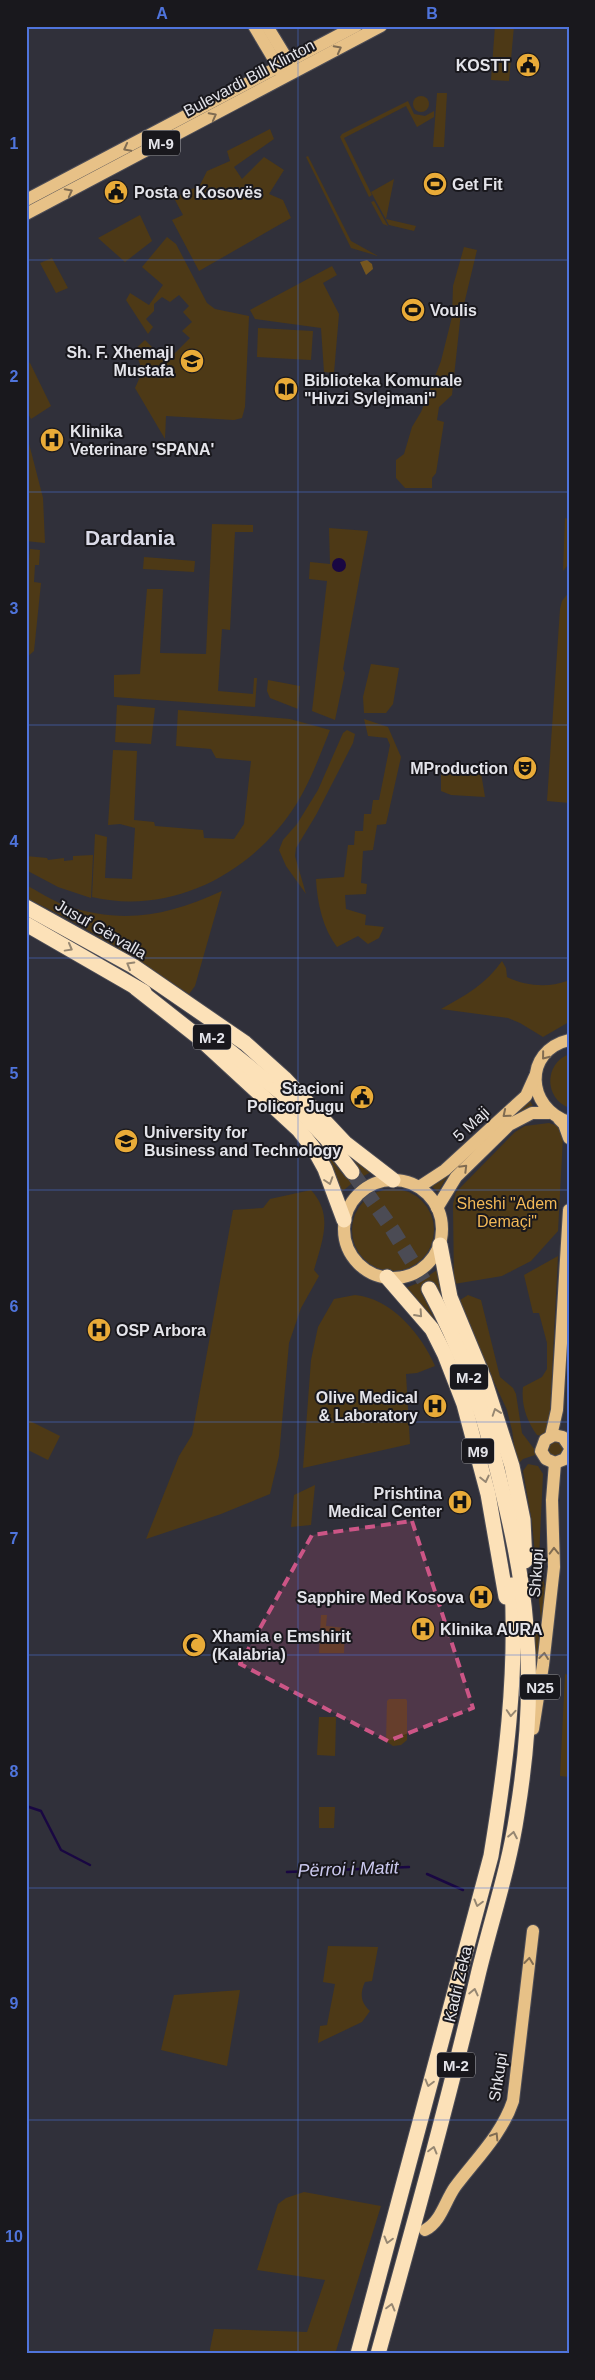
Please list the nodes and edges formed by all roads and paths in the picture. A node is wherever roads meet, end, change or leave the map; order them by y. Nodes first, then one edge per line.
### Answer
1 (254, 26) edge
2 (267, 26) edge
3 (356, 26) edge
4 (381, 26) edge
5 (286, 69) junction
6 (26, 200) edge
7 (26, 214) edge
8 (26, 907) edge
9 (26, 924) edge
10 (158, 983) junction
11 (136, 988) junction
12 (567, 1040) edge
13 (536, 1076) junction
14 (284, 1095) junction
15 (559, 1118) edge
16 (569, 1138) edge
17 (352, 1172) tunnel mouth
18 (393, 1180) junction
19 (419, 1187) junction
20 (438, 1208) junction
21 (569, 1210) edge
22 (344, 1220) junction
23 (440, 1244) junction
24 (387, 1277) junction
25 (429, 1289) tunnel mouth
26 (561, 1440) edge
27 (569, 1452) edge
28 (554, 1463) junction
29 (497, 1469) junction
30 (525, 1615) junction
31 (512, 1647) junction
32 (523, 1773) junction
33 (533, 1931) dead end
34 (425, 2230) dead end
35 (358, 2354) edge
36 (378, 2354) edge

1 - 5 main road
2 - 5 main road
3 - 5 main road, Bulevardi Bill Klinton / M-9
5 -> 4 main road, Bulevardi Bill Klinton / M-9
5 -> 6 main road, Bulevardi Bill Klinton / M-9
7 -> 5 main road, Bulevardi Bill Klinton / M-9
10 -> 8 highway, Jusuf Gërvalla / M-2
9 -> 11 highway, Jusuf Gërvalla / M-2
10 - 14 highway, M-2
10 - 18 highway
11 - 14 highway, M-2
11 -> 22 highway
12 -> 13 main road, 5 Maji
13 - 15 main road
13 -> 19 main road, 5 Maji
14 - 17 highway
15 - 16 main road
20 -> 15 main road, 5 Maji
18 - 19 main road
18 - 22 main road
19 - 20 main road
20 - 23 main road
21 - 26 main road
22 - 24 main road
23 - 24 main road
30 -> 23 highway, M9
24 -> 31 highway, M9
25 - 29 highway, M-2
26 - 28 main road
27 - 28 main road
32 -> 28 main road, Shkupi / N25
29 - 30 highway, M-2
29 - 31 highway, M-2
30 - 32 highway, Kadri Zeka / M-2
31 -> 35 highway, Kadri Zeka / M-2
36 -> 32 highway, Kadri Zeka / M-2
34 -> 33 main road, Shkupi

